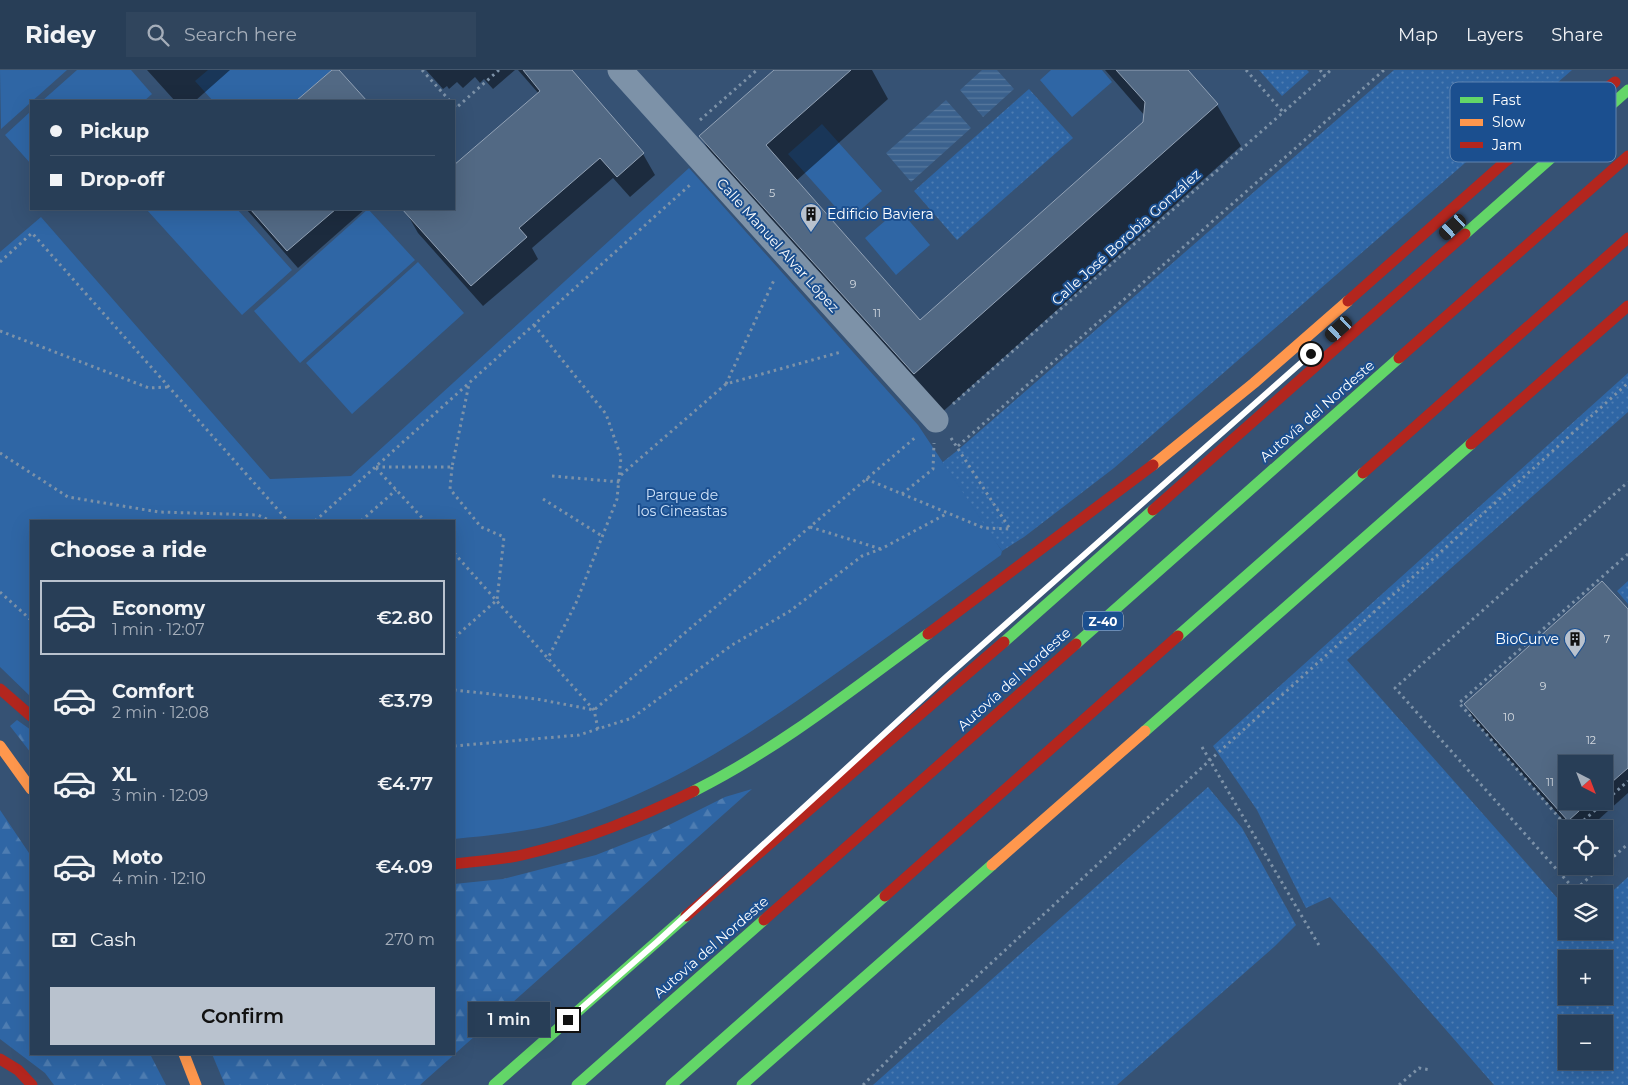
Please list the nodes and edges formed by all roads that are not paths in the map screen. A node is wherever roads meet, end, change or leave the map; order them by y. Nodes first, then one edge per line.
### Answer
1 (620, 70) edge
2 (1628, 72) edge
3 (1614, 82) edge
4 (1616, 83) edge
5 (1628, 90) edge
6 (1616, 101) edge
7 (1628, 156) edge
8 (1506, 162) edge
9 (1547, 162) edge
10 (1628, 238) edge
11 (1628, 306) edge
12 (1291, 372) dead end
13 (936, 420) road end
14 (1019, 613) dead end
15 (996, 633) dead end
16 (0, 689) edge
17 (30, 715) edge
18 (0, 746) edge
19 (30, 788) edge
20 (455, 864) edge
21 (657, 942) junction
22 (184, 1055) edge
23 (0, 1059) edge
24 (768, 1062) junction
25 (32, 1085) edge
26 (196, 1085) edge
27 (494, 1085) edge
28 (577, 1085) edge
29 (671, 1085) edge
30 (742, 1085) edge
31 (747, 1085) edge

1 - 13 street, Calle Manuel Alvar López
2 - 3 highway
2 - 4 highway
5 - 6 highway
7 - 28 highway, Autovía del Nordeste / Z-40
8 - 20 highway
9 - 21 highway
10 - 29 highway
11 - 24 highway
12 - 14 highway
15 - 21 highway
16 - 17 highway
18 - 19 highway
21 - 27 highway
22 - 26 highway
23 - 25 highway
24 - 30 highway
24 - 31 highway

